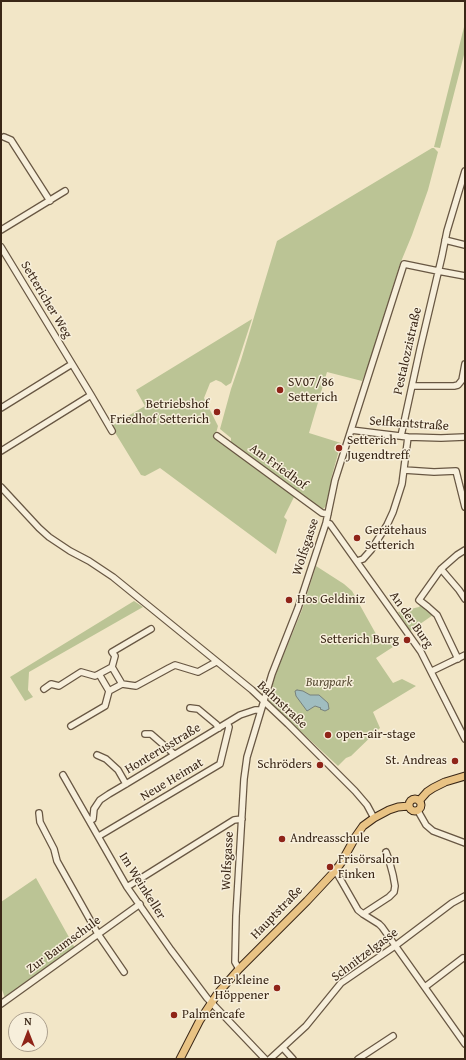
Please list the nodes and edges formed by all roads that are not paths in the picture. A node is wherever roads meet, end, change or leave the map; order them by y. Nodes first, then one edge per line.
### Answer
1 (4, 137) dead end
2 (465, 171) edge
3 (65, 192) dead end
4 (50, 201) junction
5 (1, 230) edge
6 (445, 240) junction
7 (465, 245) edge
8 (1, 248) edge
9 (438, 271) junction
10 (465, 276) edge
11 (72, 364) junction
12 (465, 364) edge
13 (412, 386) junction
14 (91, 395) junction
15 (1, 408) edge
16 (351, 430) junction
17 (112, 431) dead end
18 (217, 436) dead end
19 (401, 436) junction
20 (408, 436) junction
21 (465, 437) edge
22 (1, 451) edge
23 (404, 470) junction
24 (1, 486) edge
25 (465, 507) edge
26 (328, 514) junction
27 (326, 523) junction
28 (465, 550) edge
29 (357, 561) junction
30 (441, 569) junction
31 (465, 599) edge
32 (151, 629) dead end
33 (465, 655) edge
34 (458, 659) junction
35 (216, 662) junction
36 (112, 667) junction
37 (432, 671) junction
38 (99, 674) junction
39 (122, 684) junction
40 (44, 689) dead end
41 (109, 691) junction
42 (263, 701) junction
43 (190, 708) dead end
44 (260, 710) junction
45 (227, 723) junction
46 (71, 726) dead end
47 (219, 728) junction
48 (145, 734) dead end
49 (465, 739) edge
50 (174, 754) junction
51 (98, 755) dead end
52 (63, 775) dead end
53 (465, 776) edge
54 (126, 784) junction
55 (419, 801) junction
56 (410, 806) junction
57 (418, 811) junction
58 (39, 813) dead end
59 (374, 818) junction
60 (242, 819) junction
61 (90, 820) junction
62 (99, 836) junction
63 (465, 843) edge
64 (386, 852) dead end
65 (335, 871) junction
66 (128, 887) junction
67 (465, 896) edge
68 (140, 904) junction
69 (362, 914) junction
70 (98, 934) junction
71 (395, 946) junction
72 (463, 958) dead end
73 (241, 966) junction
74 (124, 972) dead end
75 (425, 987) junction
76 (211, 1002) junction
77 (1, 1004) edge
78 (393, 1036) dead end
79 (465, 1044) edge
80 (283, 1048) junction
81 (180, 1059) edge
82 (265, 1059) edge
83 (270, 1059) edge
84 (293, 1059) edge
85 (358, 1059) edge

1 - 4 street
2 - 6 street, Pestalozzistraße
3 - 4 street
4 - 5 street
6 - 7 street
6 - 9 street, Pestalozzistraße
8 - 11 street, Settericher Weg
9 - 10 street
9 - 13 street, Pestalozzistraße
9 - 16 street, Wolfsgasse
11 - 14 street, Settericher Weg
11 - 15 street
12 - 13 street
13 - 19 street, Pestalozzistraße
14 - 17 street, Settericher Weg
14 - 22 street
16 - 19 street, Selfkantstraße
16 - 26 street, Wolfsgasse
18 - 26 street, Am Friedhof
19 - 20 street, Selfkantstraße
20 - 21 street, Selfkantstraße
20 - 23 street
23 - 25 street
23 - 29 street
24 - 35 street, Bahnstraße
26 - 27 street, Wolfsgasse
27 - 29 street, An der Burg
27 - 42 street, Wolfsgasse
28 - 30 street
29 - 37 street, An der Burg
30 - 31 street
30 - 34 street
32 - 36 street
33 - 34 street
34 - 37 street
35 - 39 street
35 - 42 street, Bahnstraße
36 - 38 street
36 - 39 street
37 - 49 street, An der Burg
38 - 40 street
38 - 41 street
39 - 41 street
41 - 46 street
42 - 44 street, Wolfsgasse
42 - 59 street, Bahnstraße
43 - 47 street
44 - 45 street, Honterusstraße
44 - 60 street, Wolfsgasse
45 - 47 street, Honterusstraße
45 - 62 street, Neue Heimat
47 - 50 street, Honterusstraße
48 - 50 street
50 - 54 street, Honterusstraße
51 - 54 street
52 - 61 street, Im Weinkeller
53 - 55 main road
54 - 61 street, Honterusstraße
55 - 56 main road
55 - 57 main road
56 - 57 main road
56 - 59 main road, Hauptstraße
57 - 63 street
58 - 70 street
59 - 65 main road, Hauptstraße
60 - 66 street
60 - 73 street, Wolfsgasse
61 - 62 street, Im Weinkeller
62 - 66 street, Im Weinkeller
64 - 69 street
65 - 69 street
65 - 73 main road, Hauptstraße
66 - 68 street, Im Weinkeller
67 - 71 street, Schnitzelgasse
68 - 70 street, Zur Baumschule
68 - 76 street, Im Weinkeller
69 - 71 street
70 - 74 street
70 - 77 street, Zur Baumschule
71 - 75 street
71 - 80 street, Schnitzelgasse
72 - 75 street
73 - 76 main road, Hauptstraße
75 - 79 street
76 - 81 main road, Hauptstraße
76 - 82 street, Im Weinkeller
78 - 85 street
80 - 83 street, Schnitzelgasse
80 - 84 street

